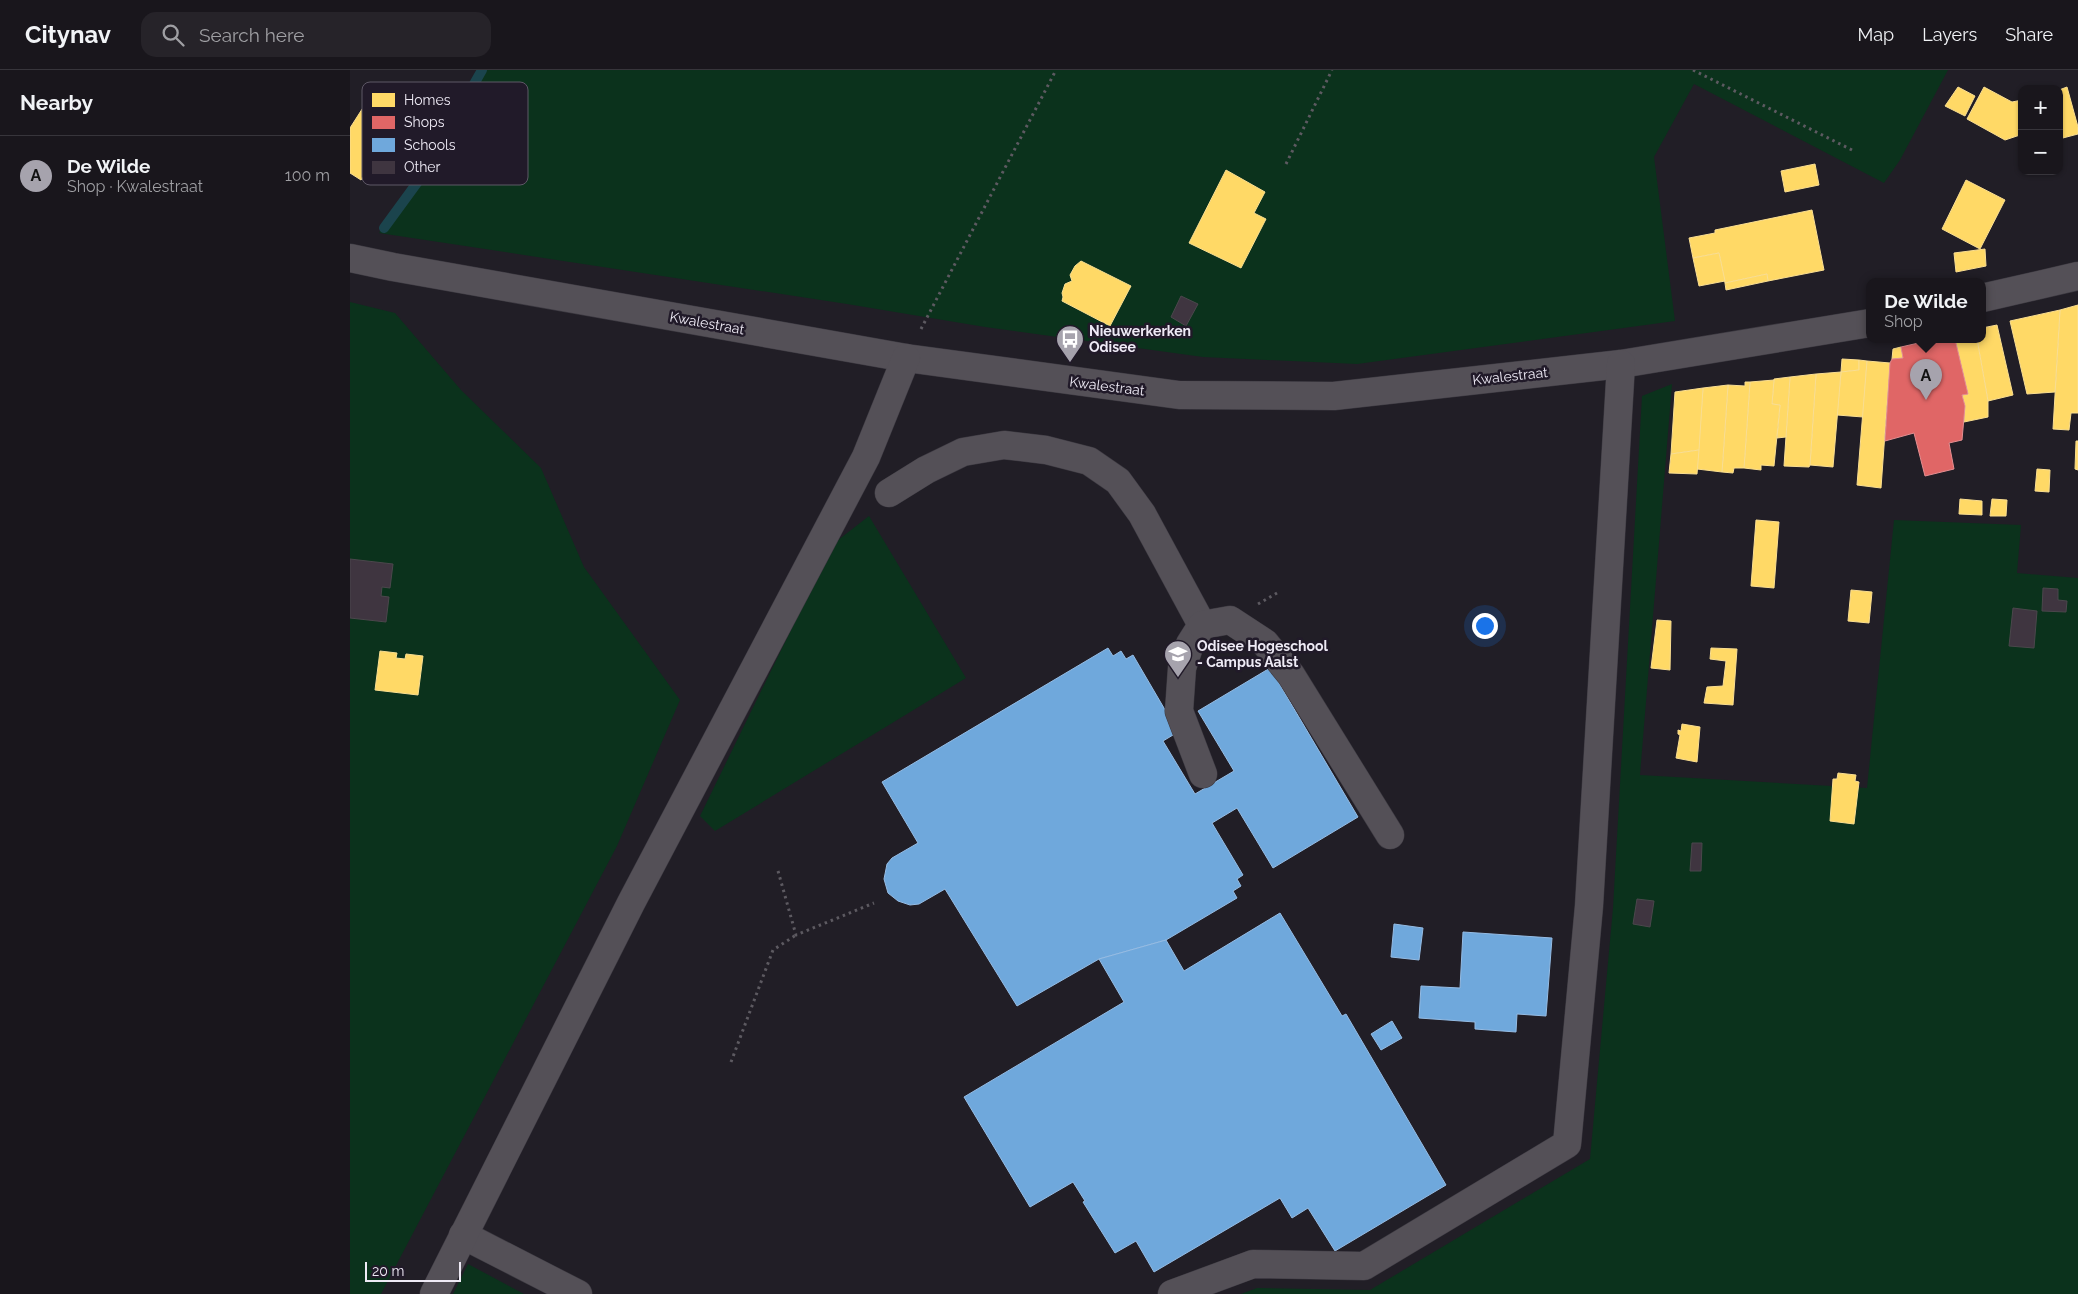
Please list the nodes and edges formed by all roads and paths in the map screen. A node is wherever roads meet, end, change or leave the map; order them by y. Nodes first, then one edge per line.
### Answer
1 (1056, 70) edge
2 (1332, 70) edge
3 (1693, 70) edge
4 (1852, 150) dead end
5 (1286, 164) dead end
6 (350, 258) edge
7 (2078, 276) edge
8 (1986, 297) edge
9 (1866, 325) edge
10 (906, 358) junction
11 (1621, 364) junction
12 (888, 493) dead end
13 (1202, 625) junction
14 (1203, 774) dead end
15 (1390, 835) dead end
16 (778, 871) dead end
17 (874, 903) dead end
18 (796, 935) junction
19 (731, 1062) dead end
20 (463, 1235) junction
21 (434, 1294) edge
22 (578, 1294) edge
23 (1172, 1294) edge

1 - 10 path
2 - 5 path
3 - 4 path
6 - 10 street, Kwalestraat
7 - 8 street
9 - 11 street, Kwalestraat
10 - 11 street, Kwalestraat
10 - 20 street
11 - 23 street
12 - 13 street
13 - 14 street
13 - 15 street
16 - 18 path
17 - 18 path
18 - 19 path
20 - 21 street
20 - 22 street

